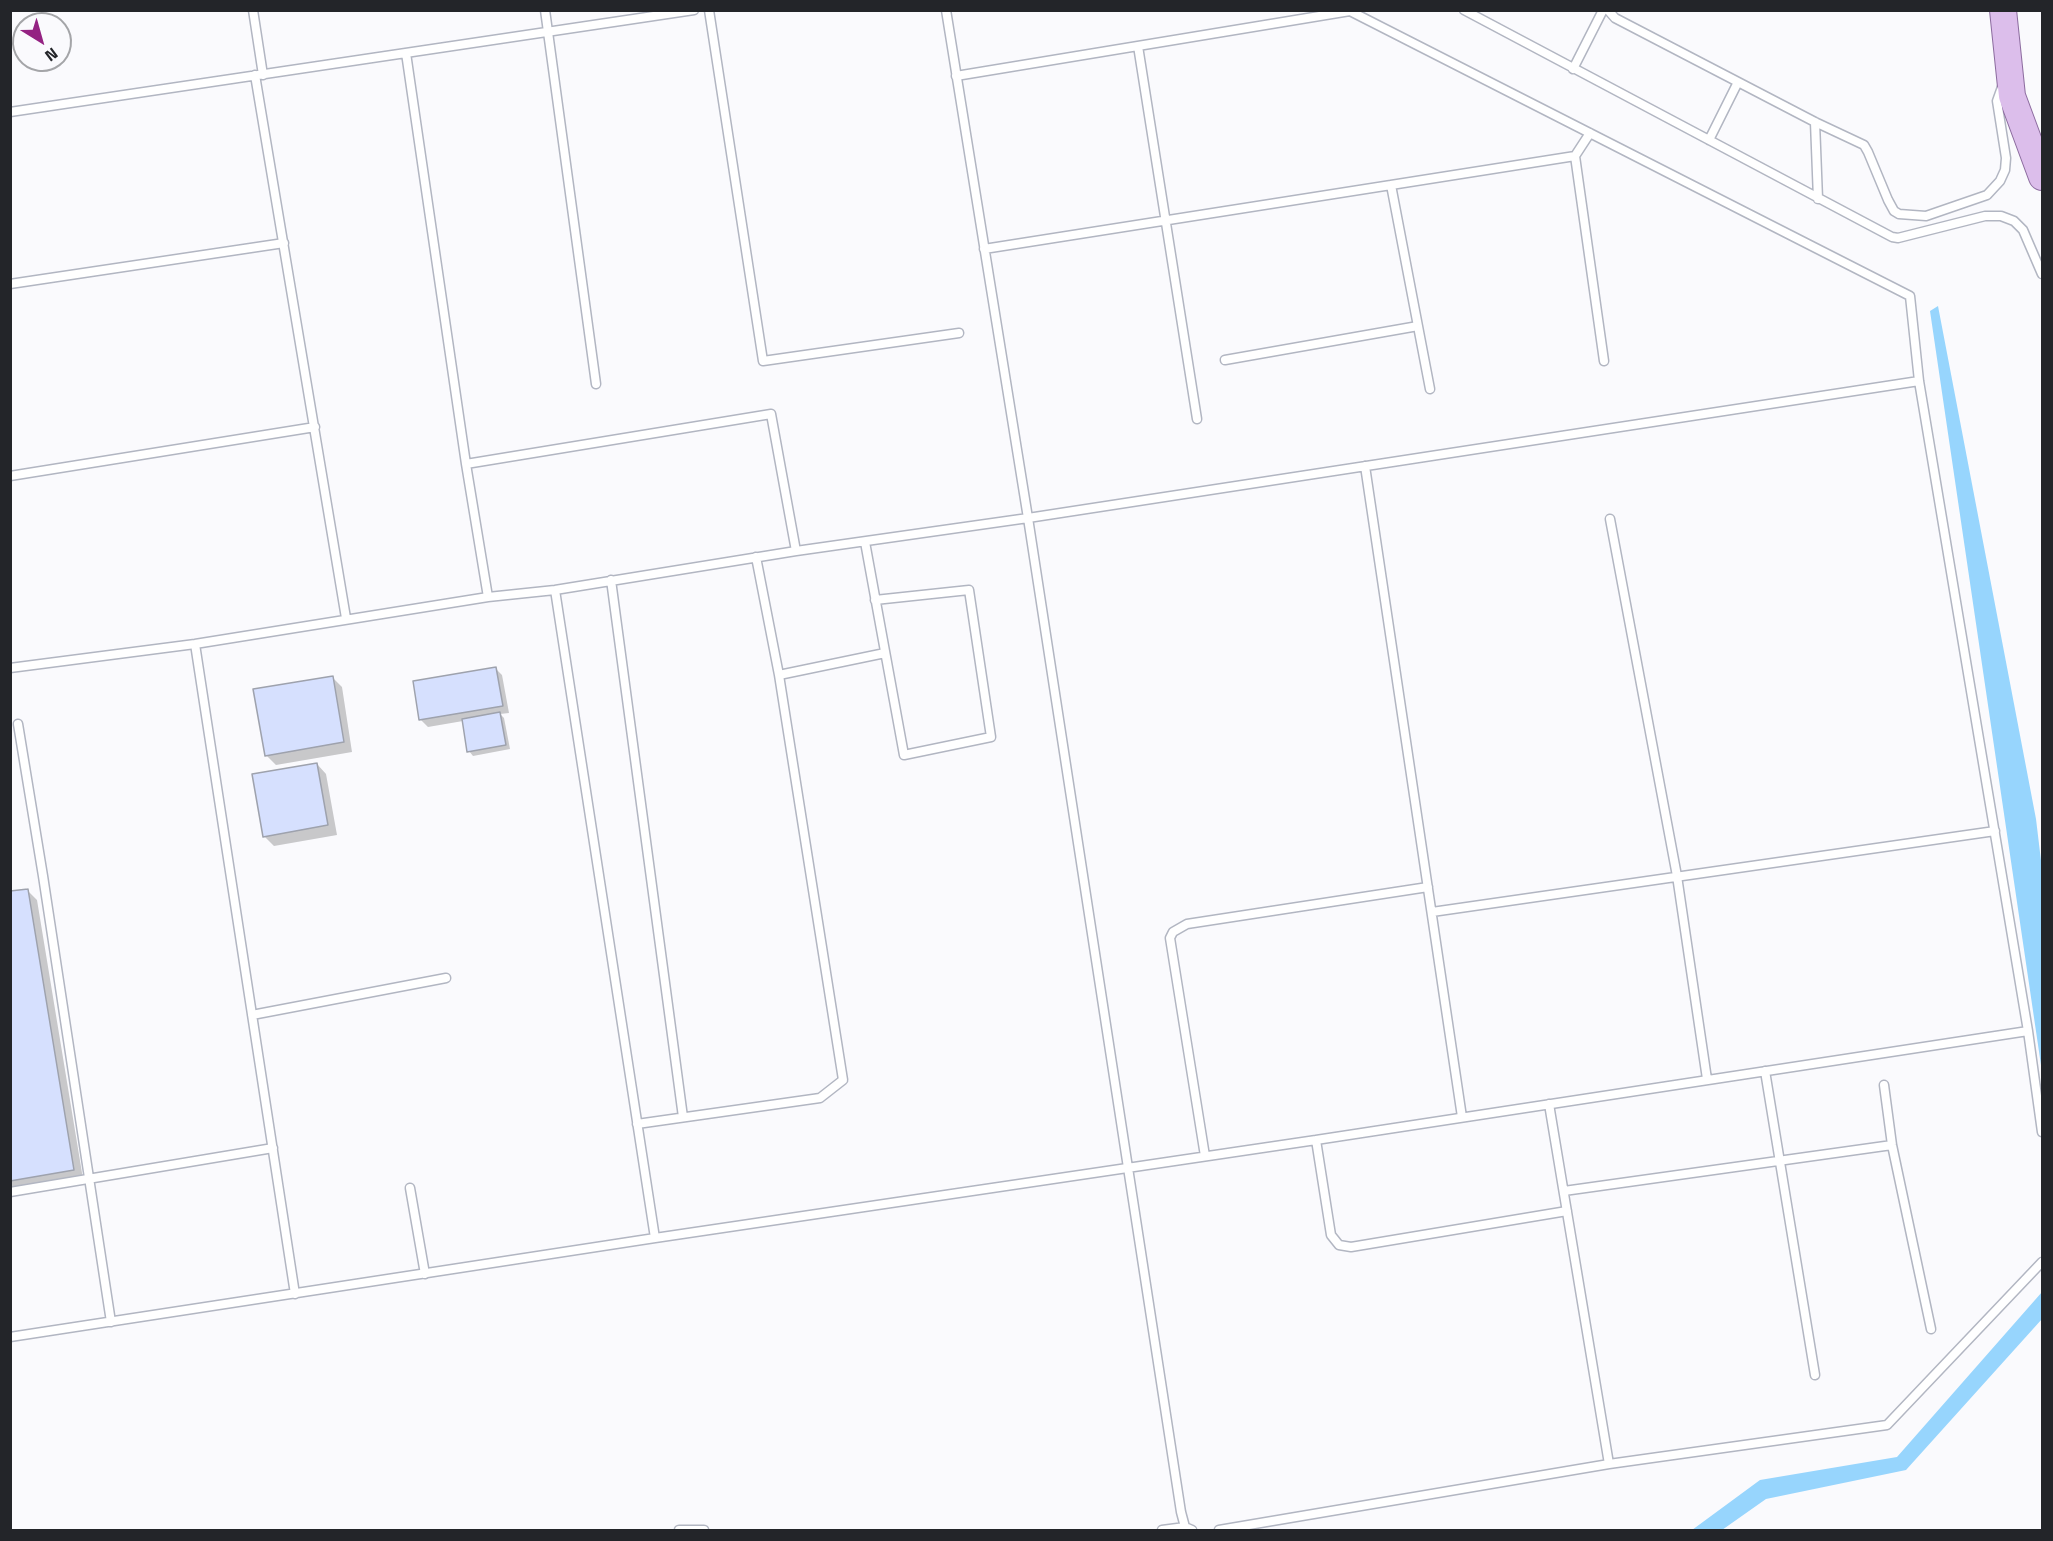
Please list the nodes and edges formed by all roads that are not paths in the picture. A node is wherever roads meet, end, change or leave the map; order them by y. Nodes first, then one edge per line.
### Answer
1 (253, 10) edge
2 (544, 10) edge
3 (694, 10) edge
4 (709, 10) edge
5 (946, 10) edge
6 (1464, 10) edge
7 (1605, 10) edge
8 (2003, 10) edge
9 (548, 32) junction
10 (1138, 46) junction
11 (406, 53) junction
12 (2009, 66) junction
13 (1573, 69) junction
14 (259, 75) junction
15 (956, 76) junction
16 (1738, 82) junction
17 (10, 112) edge
18 (1815, 122) junction
19 (1590, 133) junction
20 (1709, 140) junction
21 (1575, 156) junction
22 (2043, 177) edge
23 (1391, 185) junction
24 (1818, 199) junction
25 (1165, 220) junction
26 (284, 243) junction
27 (984, 249) junction
28 (2043, 274) edge
29 (10, 284) edge
30 (1418, 326) junction
31 (959, 333) dead end
32 (1225, 360) dead end
33 (1604, 361) dead end
34 (1920, 381) junction
35 (596, 384) dead end
36 (1430, 389) dead end
37 (1197, 419) dead end
38 (315, 427) junction
39 (466, 464) junction
40 (1365, 466) junction
41 (10, 476) edge
42 (1028, 518) junction
43 (1610, 519) dead end
44 (865, 542) junction
45 (796, 550) junction
46 (756, 557) junction
47 (611, 580) junction
48 (555, 590) junction
49 (488, 597) junction
50 (875, 600) junction
51 (346, 618) junction
52 (195, 644) junction
53 (885, 653) junction
54 (10, 668) edge
55 (779, 675) junction
56 (18, 724) dead end
57 (1995, 831) junction
58 (1677, 876) junction
59 (1428, 887) junction
60 (1432, 912) junction
61 (446, 978) dead end
62 (252, 1015) junction
63 (2028, 1030) junction
64 (1765, 1071) junction
65 (1707, 1079) junction
66 (1884, 1085) dead end
67 (1549, 1104) junction
68 (683, 1117) junction
69 (1462, 1117) junction
70 (637, 1124) junction
71 (2043, 1132) edge
72 (1316, 1140) junction
73 (1893, 1145) junction
74 (273, 1148) junction
75 (1205, 1156) junction
76 (1780, 1160) junction
77 (1129, 1168) junction
78 (88, 1179) junction
79 (410, 1188) dead end
80 (1564, 1191) junction
81 (10, 1192) edge
82 (1567, 1211) junction
83 (655, 1238) junction
84 (2043, 1262) edge
85 (425, 1274) junction
86 (295, 1294) junction
87 (111, 1322) junction
88 (1930, 1329) dead end
89 (10, 1337) edge
90 (1815, 1375) dead end
91 (1609, 1464) junction
92 (1188, 1528) edge
93 (679, 1530) edge
94 (704, 1530) edge
95 (1162, 1530) edge
96 (1219, 1530) edge

1 - 14 lane
2 - 9 lane
3 - 9 lane
4 - 31 lane
5 - 15 lane
6 - 13 lane
7 - 13 lane
7 - 16 lane
8 - 12 main road
9 - 11 lane
9 - 35 lane
10 - 15 lane
10 - 19 lane
10 - 25 lane
11 - 14 lane
11 - 39 lane
12 - 18 lane
12 - 22 main road
13 - 20 lane
14 - 17 lane
14 - 26 lane
15 - 27 lane
16 - 18 lane
16 - 20 lane
18 - 24 lane
19 - 21 lane
19 - 34 lane
20 - 24 lane
21 - 23 lane
21 - 33 lane
23 - 25 lane
23 - 30 lane
24 - 28 lane
25 - 27 lane
25 - 37 lane
26 - 29 lane
26 - 38 lane
27 - 42 lane
30 - 32 lane
30 - 36 lane
34 - 40 lane
34 - 57 lane
38 - 41 lane
38 - 51 lane
39 - 45 lane
39 - 49 lane
40 - 42 lane
40 - 59 lane
42 - 44 lane
42 - 77 lane
43 - 58 lane
44 - 45 lane
44 - 50 lane
45 - 46 lane
46 - 47 lane
46 - 55 lane
47 - 48 lane
47 - 68 lane
48 - 49 lane
48 - 70 lane
49 - 51 lane
50 - 53 lane
50 - 53 lane
51 - 52 lane
52 - 54 lane
52 - 62 lane
53 - 55 lane
55 - 68 lane
56 - 78 lane
57 - 58 lane
57 - 63 lane
58 - 60 lane
58 - 65 lane
59 - 60 lane
59 - 75 lane
60 - 69 lane
61 - 62 lane
62 - 74 lane
63 - 64 lane
63 - 71 lane
64 - 65 lane
64 - 76 lane
65 - 67 lane
66 - 73 lane
67 - 69 lane
67 - 80 lane
68 - 70 lane
69 - 72 lane
70 - 83 lane
72 - 75 lane
72 - 82 lane
73 - 76 lane
73 - 88 lane
74 - 78 lane
74 - 86 lane
75 - 77 lane
76 - 80 lane
76 - 90 lane
77 - 83 lane
77 - 92 lane
78 - 81 lane
78 - 87 lane
79 - 85 lane
80 - 82 lane
82 - 91 lane
83 - 85 lane
84 - 91 lane
85 - 86 lane
86 - 87 lane
87 - 89 lane
91 - 96 lane
92 - 95 lane
93 - 94 lane

